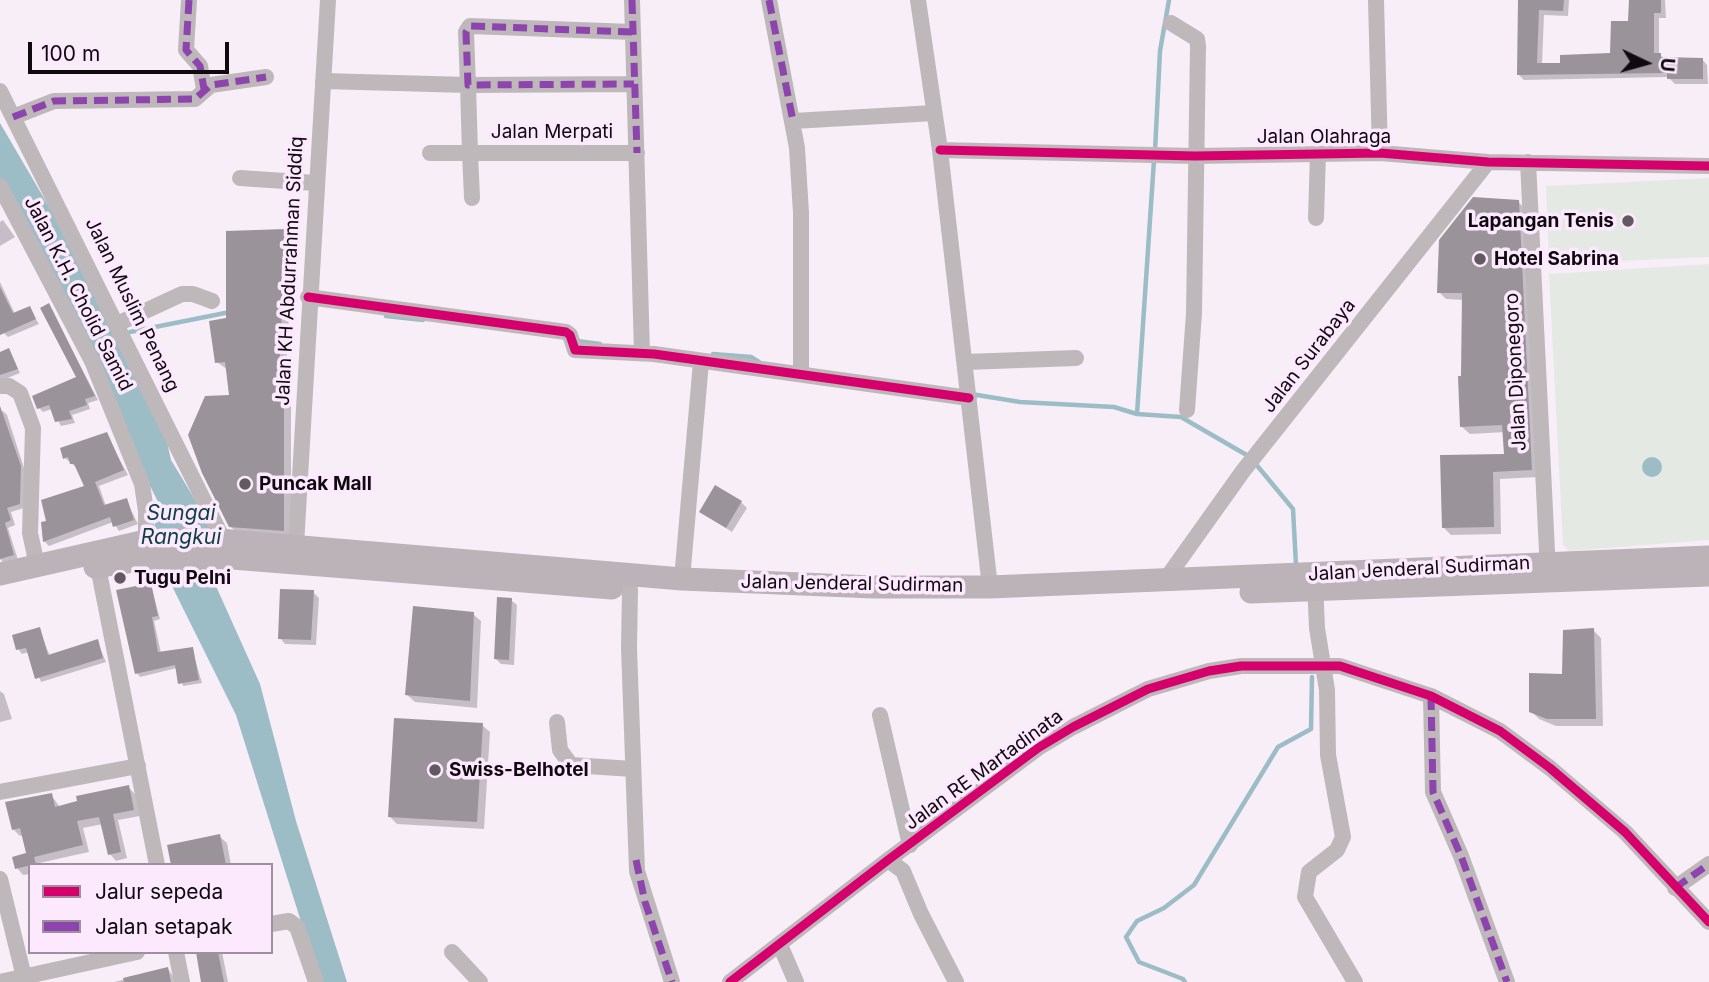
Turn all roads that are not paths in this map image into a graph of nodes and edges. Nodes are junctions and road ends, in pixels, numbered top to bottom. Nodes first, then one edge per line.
1 (189, 0) edge
2 (328, 0) edge
3 (632, 0) edge
4 (769, 0) edge
5 (918, 0) edge
6 (1376, 0) edge
7 (1171, 23) dead end
8 (632, 32) junction
9 (266, 77) dead end
10 (323, 80) junction
11 (635, 83) junction
12 (468, 85) junction
13 (204, 89) junction
14 (0, 90) edge
15 (934, 113) junction
16 (13, 117) junction
17 (793, 121) junction
18 (940, 150) junction
19 (430, 153) dead end
20 (470, 153) junction
21 (637, 153) junction
22 (1380, 153) junction
23 (1318, 154) junction
24 (1195, 156) junction
25 (1488, 162) junction
26 (1528, 162) junction
27 (1709, 166) edge
28 (240, 178) dead end
29 (315, 183) junction
30 (0, 186) edge
31 (472, 198) dead end
32 (1316, 218) dead end
33 (308, 297) junction
34 (212, 301) dead end
35 (117, 324) junction
36 (642, 348) junction
37 (1076, 358) dead end
38 (701, 362) junction
39 (965, 362) junction
40 (801, 369) junction
41 (0, 386) edge
42 (968, 394) junction
43 (1187, 410) dead end
44 (213, 545) junction
45 (296, 545) junction
46 (150, 547) junction
47 (1709, 556) edge
48 (37, 565) junction
49 (98, 567) junction
50 (1548, 571) junction
51 (0, 574) edge
52 (1709, 575) edge
53 (682, 579) junction
54 (1166, 579) junction
55 (1315, 582) junction
56 (990, 587) junction
57 (0, 588) edge
58 (630, 589) junction
59 (1325, 664) junction
60 (1431, 696) junction
61 (880, 715) dead end
62 (557, 722) dead end
63 (138, 766) junction
64 (633, 769) junction
65 (0, 792) edge
66 (909, 845) junction
67 (888, 860) junction
68 (158, 863) edge
69 (1709, 864) edge
70 (0, 879) edge
71 (1675, 888) junction
72 (1709, 922) edge
73 (273, 924) edge
74 (780, 945) junction
75 (452, 952) dead end
76 (128, 954) edge
77 (176, 954) edge
78 (24, 977) junction
79 (0, 982) edge
80 (182, 982) edge
81 (316, 982) edge
82 (480, 982) edge
83 (672, 982) edge
84 (730, 982) edge
85 (796, 982) edge
86 (956, 982) edge
87 (1355, 982) edge
88 (1507, 982) edge

1 - 13 street
2 - 10 street, Jalan KH Abdurrahman Siddiq
3 - 8 street
4 - 17 street
5 - 15 street
6 - 22 street
7 - 24 street
8 - 11 street
8 - 12 street, Jalan Merpati
9 - 13 street
10 - 12 street
10 - 29 street, Jalan KH Abdurrahman Siddiq
11 - 12 street
11 - 21 street
12 - 20 street, Jalan Merpati
13 - 16 street
14 - 16 street, Jalan Muslim Penang
15 - 17 street
15 - 18 street
16 - 35 street, Jalan Muslim Penang
17 - 40 street
18 - 24 street, Jalan Olahraga
18 - 39 street
19 - 20 street
20 - 21 street, Jalan Merpati
20 - 31 street
21 - 36 street
22 - 23 street, Jalan Olahraga
22 - 25 street, Jalan Olahraga
23 - 24 street, Jalan Olahraga
23 - 32 street
24 - 43 street
25 - 26 street, Jalan Olahraga
25 - 54 street, Jalan Surabaya
26 - 27 street, Jalan Olahraga
26 - 50 street, Jalan Diponegoro
28 - 29 street
29 - 33 street, Jalan KH Abdurrahman Siddiq
30 - 46 street, Jalan K.H. Cholid Samid
33 - 36 street
33 - 45 street, Jalan KH Abdurrahman Siddiq
34 - 35 street
35 - 44 street, Jalan Muslim Penang
36 - 38 street
37 - 39 street
38 - 40 street
38 - 53 street
39 - 42 street
40 - 42 street
41 - 48 street
42 - 56 street
44 - 45 highway, Jalan Jenderal Sudirman
44 - 46 highway, Jalan Jenderal Sudirman
44 - 58 highway, Jalan Jenderal Sudirman
45 - 53 highway, Jalan Jenderal Sudirman
46 - 48 highway, Jalan Jenderal Sudirman
46 - 49 highway, Jalan Jenderal Sudirman
47 - 50 highway, Jalan Jenderal Sudirman
48 - 51 highway, Jalan Jenderal Sudirman
49 - 57 highway, Jalan Jenderal Sudirman
49 - 63 street
50 - 52 highway, Jalan Jenderal Sudirman
50 - 55 highway, Jalan Jenderal Sudirman
53 - 56 highway, Jalan Jenderal Sudirman
54 - 55 highway, Jalan Jenderal Sudirman
54 - 56 highway, Jalan Jenderal Sudirman
55 - 58 highway, Jalan Jenderal Sudirman
55 - 59 street
58 - 64 street
59 - 60 street, Jalan RE Martadinata
59 - 66 street, Jalan RE Martadinata
59 - 87 street
60 - 71 street, Jalan RE Martadinata
60 - 88 street
61 - 66 street
62 - 64 street
63 - 65 street
63 - 68 street
64 - 83 street
66 - 67 street, Jalan RE Martadinata
67 - 74 street, Jalan RE Martadinata
67 - 86 street
69 - 71 street
70 - 78 street
71 - 72 street, Jalan RE Martadinata
73 - 81 street
74 - 84 street, Jalan RE Martadinata
74 - 85 street
75 - 82 street
76 - 78 street
77 - 80 street
78 - 79 street

